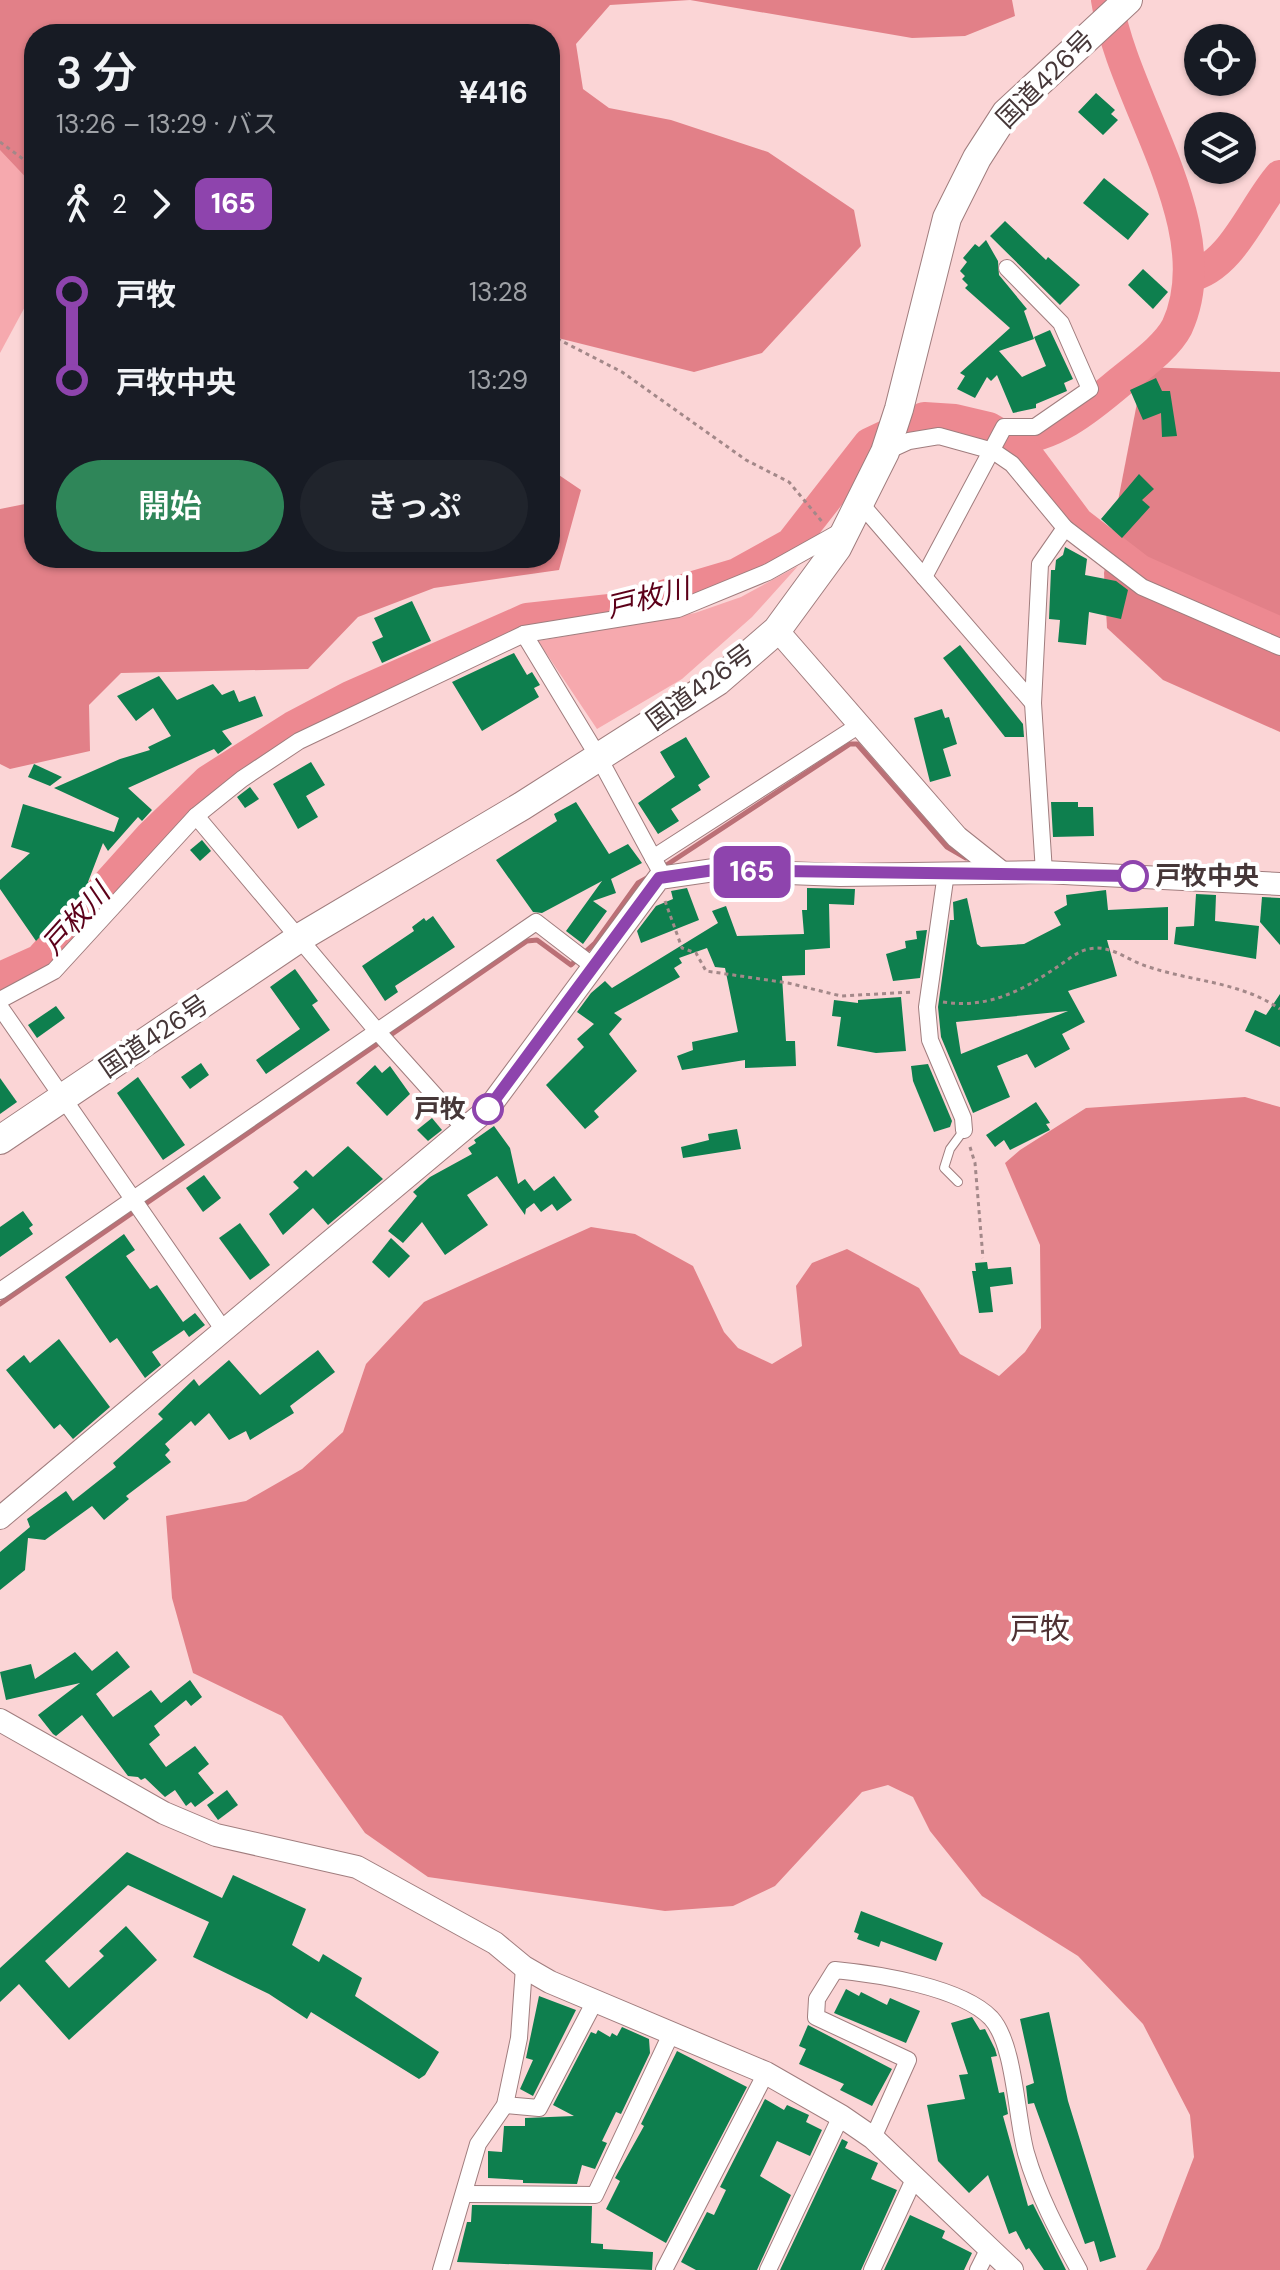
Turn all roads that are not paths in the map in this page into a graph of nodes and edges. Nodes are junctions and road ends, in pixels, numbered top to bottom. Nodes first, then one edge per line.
1 (1126, 1) edge
2 (1007, 268) dead end
3 (887, 446) junction
4 (993, 451) junction
5 (848, 521) junction
6 (1065, 528) junction
7 (924, 577) junction
8 (777, 630) junction
9 (524, 634) junction
10 (1280, 647) edge
11 (1033, 703) junction
12 (861, 724) junction
13 (599, 758) junction
14 (196, 816) junction
15 (658, 871) junction
16 (1001, 872) junction
17 (1044, 872) junction
18 (946, 873) junction
19 (1280, 884) edge
20 (301, 937) junction
21 (593, 966) junction
22 (0, 1000) edge
23 (0, 1007) edge
24 (377, 1031) junction
25 (61, 1099) junction
26 (465, 1129) junction
27 (964, 1130) joint
28 (0, 1140) edge
29 (958, 1182) dead end
30 (133, 1199) junction
31 (0, 1291) edge
32 (225, 1332) junction
33 (3, 1509) edge
34 (0, 1720) edge
35 (524, 1967) junction
36 (595, 2001) junction
37 (671, 2034) junction
38 (766, 2073) junction
39 (505, 2105) junction
40 (841, 2116) junction
41 (873, 2138) junction
42 (915, 2177) junction
43 (466, 2194) junction
44 (989, 2248) junction
45 (441, 2270) edge
46 (664, 2270) edge
47 (768, 2270) edge
48 (872, 2270) edge
49 (978, 2270) edge
50 (1012, 2270) edge
51 (1079, 2270) edge

1 - 3 highway, 国道426号
2 - 4 street
3 - 4 street
3 - 5 highway, 国道426号
4 - 6 street
4 - 7 street
5 - 7 street
5 - 8 highway, 国道426号
5 - 9 street
6 - 10 street
6 - 11 street
7 - 11 street
8 - 12 street
8 - 13 highway, 国道426号
9 - 13 street
9 - 14 street
11 - 17 street
12 - 15 street
12 - 16 street
13 - 15 street
13 - 20 highway, 国道426号
14 - 20 street
14 - 22 street
15 - 18 street
15 - 21 street
16 - 17 street
16 - 18 street
17 - 19 street
18 - 27 street
20 - 24 street
20 - 25 highway, 国道426号
21 - 24 street
21 - 26 street
23 - 25 street
24 - 26 street
24 - 30 street
25 - 28 highway, 国道426号
25 - 30 street
26 - 32 street
27 - 29 lane
30 - 31 street
30 - 32 street
32 - 33 street
34 - 35 street
35 - 36 street
35 - 39 street
36 - 37 street
36 - 39 street
37 - 38 street
37 - 43 street
38 - 40 street
38 - 46 street
39 - 43 street
40 - 41 street
40 - 47 street
41 - 42 street
41 - 51 street
42 - 44 street
42 - 48 street
43 - 45 street
44 - 49 street
44 - 50 street

